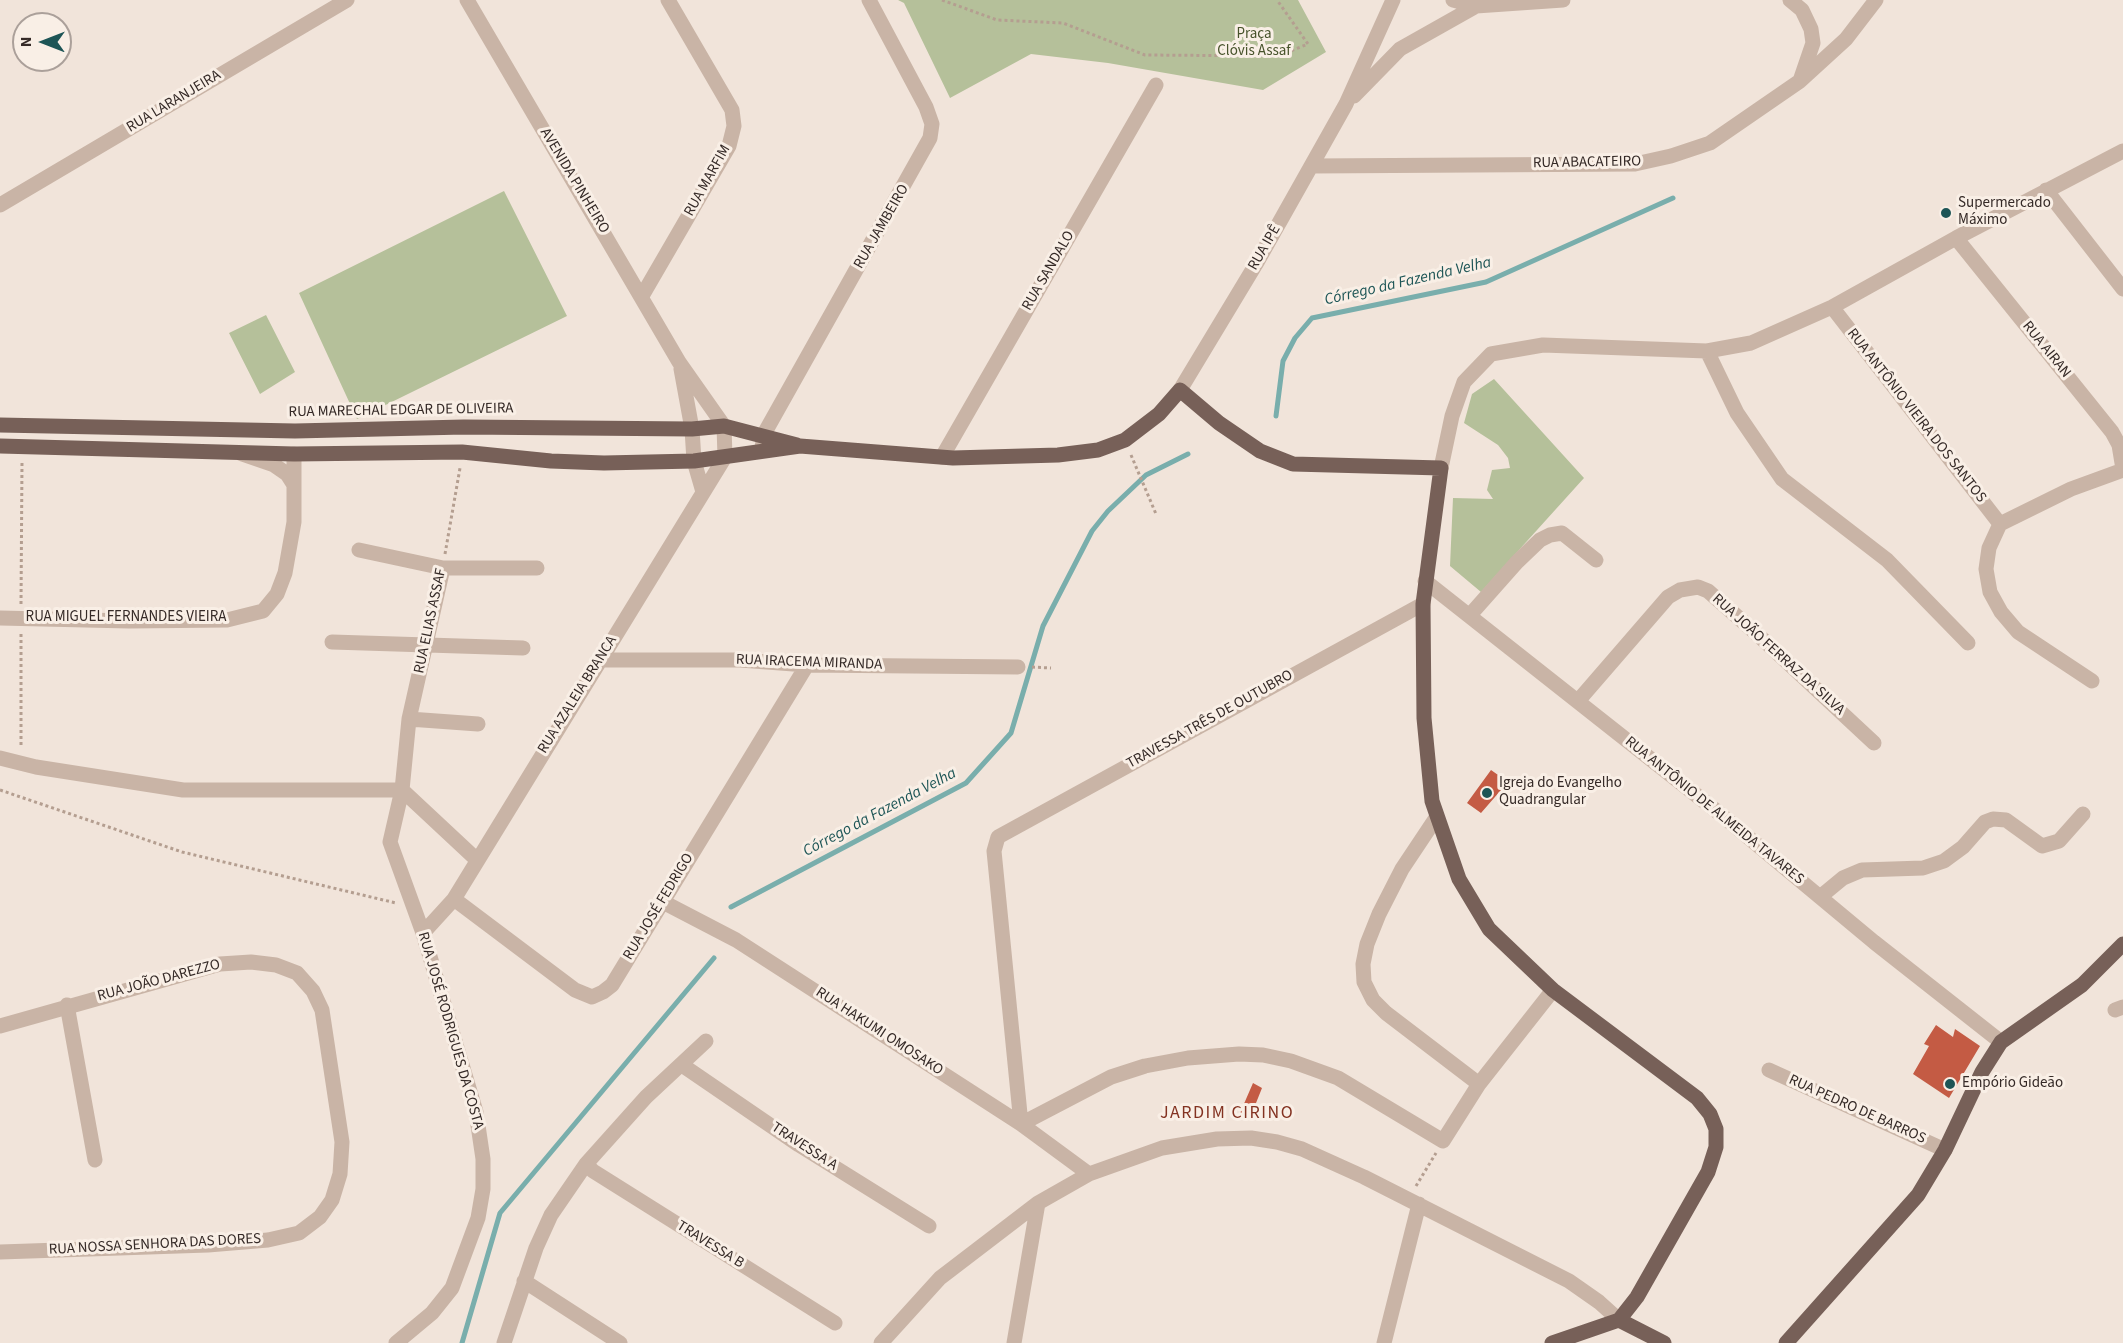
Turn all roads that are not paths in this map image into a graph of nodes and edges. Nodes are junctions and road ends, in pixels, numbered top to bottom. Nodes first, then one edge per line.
1 (347, 0) edge
2 (467, 0) edge
3 (668, 0) edge
4 (869, 0) edge
5 (1393, 0) edge
6 (1453, 0) edge
7 (1563, 0) edge
8 (1790, 0) edge
9 (1876, 0) edge
10 (1481, 3) edge
11 (1800, 81) junction
12 (1156, 85) dead end
13 (1346, 104) junction
14 (2123, 151) edge
15 (1311, 166) junction
16 (2046, 190) junction
17 (0, 205) edge
18 (1956, 238) junction
19 (2123, 288) edge
20 (642, 296) junction
21 (1832, 307) junction
22 (1707, 351) junction
23 (679, 362) junction
24 (1180, 390) junction
25 (0, 425) edge
26 (724, 426) junction
27 (692, 429) junction
28 (764, 434) junction
29 (0, 446) edge
30 (800, 446) junction
31 (238, 452) junction
32 (761, 452) junction
33 (294, 454) junction
34 (725, 457) junction
35 (942, 458) junction
36 (694, 461) junction
37 (1441, 468) junction
38 (2123, 470) edge
39 (294, 485) junction
40 (703, 492) junction
41 (2000, 524) junction
42 (359, 550) dead end
43 (1596, 560) dead end
44 (443, 568) junction
45 (537, 568) dead end
46 (1425, 581) junction
47 (1423, 604) junction
48 (1470, 615) junction
49 (0, 618) edge
50 (332, 642) dead end
51 (1968, 643) dead end
52 (427, 647) junction
53 (523, 648) dead end
54 (600, 660) junction
55 (807, 665) junction
56 (1018, 667) dead end
57 (2092, 681) dead end
58 (1578, 701) junction
59 (409, 719) junction
60 (478, 724) dead end
61 (1874, 743) dead end
62 (0, 758) edge
63 (402, 790) junction
64 (2083, 814) dead end
65 (1436, 818) junction
66 (477, 860) junction
67 (1820, 897) junction
68 (454, 899) junction
69 (663, 902) junction
70 (423, 933) junction
71 (2123, 944) edge
72 (1553, 990) junction
73 (313, 991) joint
74 (67, 1005) junction
75 (0, 1026) edge
76 (706, 1041) dead end
77 (2001, 1042) junction
78 (682, 1065) junction
79 (1769, 1070) dead end
80 (1479, 1084) junction
81 (1021, 1124) junction
82 (1945, 1150) junction
83 (95, 1160) dead end
84 (586, 1164) junction
85 (1089, 1174) junction
86 (1414, 1201) junction
87 (1038, 1203) junction
88 (929, 1226) dead end
89 (0, 1252) edge
90 (524, 1281) junction
91 (1619, 1320) junction
92 (836, 1323) dead end
93 (396, 1343) edge
94 (504, 1343) edge
95 (620, 1343) edge
96 (881, 1343) edge
97 (1014, 1343) edge
98 (1384, 1343) edge
99 (1552, 1343) edge
100 (1664, 1343) edge
101 (1786, 1343) edge

1 - 17 street, RUA LARANJEIRA
2 - 20 street, AVENIDA PINHEIRO
3 - 20 street, RUA MARFIM
4 - 28 street, RUA JAMBEIRO
5 - 13 street, RUA IPÊ
6 - 10 street
7 - 10 street
8 - 11 street
9 - 11 street, RUA ABACATEIRO
10 - 13 street, RUA IPÊ
11 - 15 street, RUA ABACATEIRO
12 - 35 street, RUA SANDALO
13 - 15 street, RUA IPÊ
14 - 16 street
15 - 24 street, RUA IPÊ
16 - 18 street
16 - 19 street
18 - 21 street
18 - 38 street, RUA AIRAN
20 - 23 street, AVENIDA PINHEIRO
21 - 22 street
21 - 41 street, RUA ANTÔNIO VIEIRA DOS SANTOS
22 - 37 street
22 - 51 street
23 - 26 street, AVENIDA PINHEIRO
23 - 27 street, AVENIDA PINHEIRO
24 - 35 main road, RUA MARECHAL EDGAR DE OLIVEIRA
24 - 37 main road
25 - 27 main road, RUA MARECHAL EDGAR DE OLIVEIRA
26 - 27 main road, RUA MARECHAL EDGAR DE OLIVEIRA
26 - 28 main road, RUA MARECHAL EDGAR DE OLIVEIRA
26 - 34 street
27 - 36 street, AVENIDA PINHEIRO
28 - 30 main road, RUA MARECHAL EDGAR DE OLIVEIRA
28 - 32 street, RUA JAMBEIRO
29 - 31 main road, RUA MARECHAL EDGAR DE OLIVEIRA
30 - 32 main road, RUA MARECHAL EDGAR DE OLIVEIRA
30 - 35 main road, RUA MARECHAL EDGAR DE OLIVEIRA
31 - 33 main road, RUA MARECHAL EDGAR DE OLIVEIRA
31 - 39 street
32 - 34 main road, RUA MARECHAL EDGAR DE OLIVEIRA
33 - 36 main road, RUA MARECHAL EDGAR DE OLIVEIRA
33 - 39 street, RUA MIGUEL FERNANDES VIEIRA
34 - 36 main road, RUA MARECHAL EDGAR DE OLIVEIRA
34 - 40 street, RUA AZALEIA BRANCA
36 - 40 street
37 - 46 main road
38 - 41 street
39 - 49 street, RUA MIGUEL FERNANDES VIEIRA
40 - 54 street, RUA AZALEIA BRANCA
41 - 57 street
42 - 44 street
43 - 48 street
44 - 45 street
44 - 52 street, RUA ELIAS ASSAF
46 - 47 main road
46 - 48 street, RUA ANTÔNIO DE ALMEIDA TAVARES
47 - 65 main road
47 - 81 street, TRAVESSA TRÊS DE OUTUBRO
48 - 58 street, RUA ANTÔNIO DE ALMEIDA TAVARES
50 - 52 street
52 - 53 street
52 - 59 street, RUA ELIAS ASSAF
54 - 55 street, RUA IRACEMA MIRANDA
54 - 66 street, RUA AZALEIA BRANCA
55 - 56 street, RUA IRACEMA MIRANDA
55 - 69 street, RUA JOSÉ FEDRIGO
58 - 61 street, RUA JOÃO FERRAZ DA SILVA
58 - 67 street, RUA ANTÔNIO DE ALMEIDA TAVARES
59 - 60 street
59 - 63 street, RUA ELIAS ASSAF
62 - 63 street
63 - 66 street
63 - 70 street, RUA JOSÉ RODRIGUES DA COSTA
64 - 67 street
65 - 72 main road
65 - 80 street
66 - 68 street, RUA AZALEIA BRANCA
67 - 77 street, RUA ANTÔNIO DE ALMEIDA TAVARES
68 - 69 street, RUA JOSÉ FEDRIGO
68 - 70 street, RUA AZALEIA BRANCA
69 - 81 street, RUA HAKUMI OMOSAKO
70 - 93 street, RUA JOSÉ RODRIGUES DA COSTA
71 - 77 main road
72 - 80 street
72 - 91 main road
73 - 74 street, RUA JOÃO DAREZZO
73 - 89 street, RUA NOSSA SENHORA DAS DORES
74 - 75 street, RUA JOÃO DAREZZO
74 - 83 street
76 - 78 street
77 - 82 main road
78 - 84 street
78 - 88 street, TRAVESSA A
79 - 82 street, RUA PEDRO DE BARROS
80 - 81 street
81 - 85 street, RUA HAKUMI OMOSAKO
82 - 101 main road
84 - 90 street
84 - 92 street, TRAVESSA B
85 - 86 street
85 - 87 street
86 - 91 street
86 - 98 street
87 - 96 street
87 - 97 street
90 - 94 street
90 - 95 street
91 - 99 main road
91 - 100 main road

